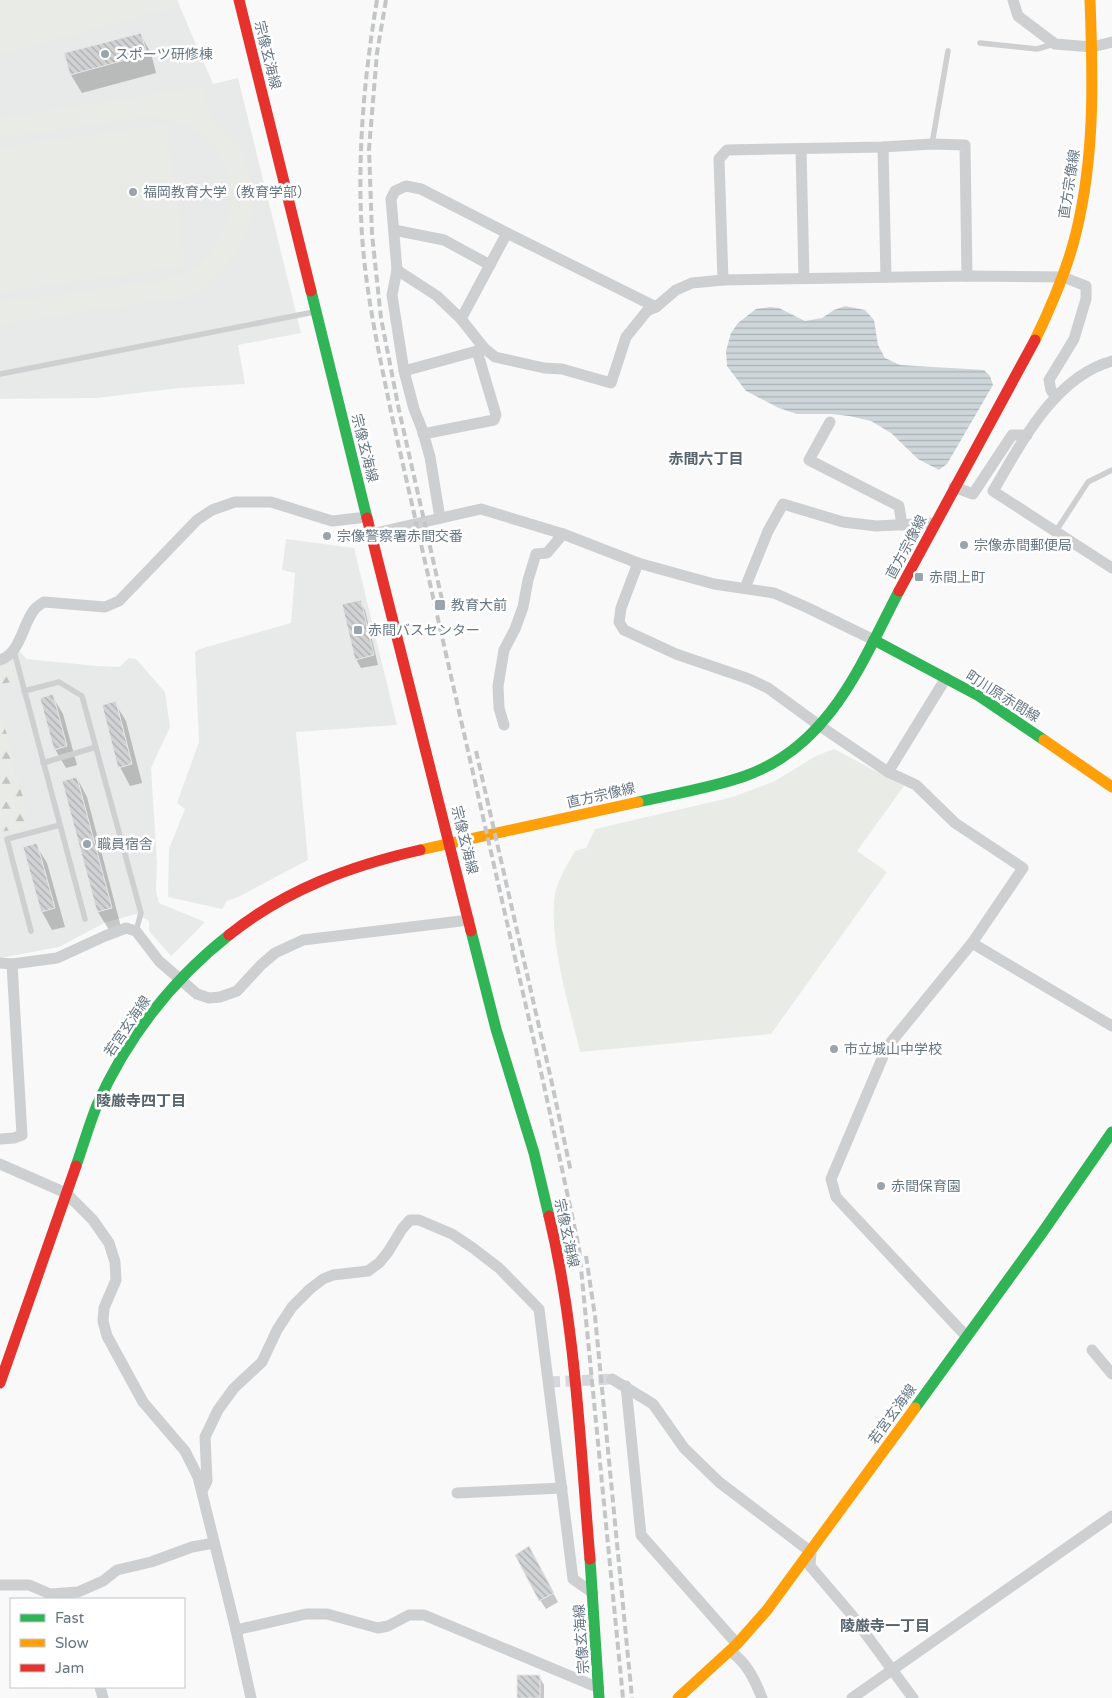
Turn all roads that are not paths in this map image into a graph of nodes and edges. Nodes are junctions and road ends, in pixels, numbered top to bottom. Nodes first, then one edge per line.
1 (239, 0) edge
2 (1013, 0) edge
3 (1090, 0) edge
4 (1112, 42) edge
5 (980, 43) dead end
6 (1055, 44) junction
7 (1092, 47) junction
8 (948, 51) dead end
9 (932, 144) junction
10 (883, 147) junction
11 (801, 149) junction
12 (394, 230) junction
13 (507, 234) junction
14 (490, 266) junction
15 (397, 270) junction
16 (967, 276) junction
17 (886, 277) junction
18 (1063, 277) junction
19 (804, 278) junction
20 (723, 280) junction
21 (656, 307) junction
22 (316, 311) junction
23 (461, 319) junction
24 (481, 350) junction
25 (1112, 362) edge
26 (404, 371) junction
27 (0, 374) edge
28 (1056, 397) junction
29 (830, 422) dead end
30 (423, 434) junction
31 (1026, 435) junction
32 (1112, 470) edge
33 (954, 487) junction
34 (367, 517) junction
35 (437, 519) junction
36 (935, 523) junction
37 (902, 525) junction
38 (1056, 531) junction
39 (371, 534) junction
40 (563, 534) junction
41 (638, 563) junction
42 (1112, 568) edge
43 (744, 588) junction
44 (874, 640) junction
45 (13, 649) junction
46 (0, 660) edge
47 (946, 678) junction
48 (24, 691) junction
49 (504, 725) dead end
50 (820, 726) junction
51 (96, 747) junction
52 (43, 763) junction
53 (888, 772) junction
54 (1112, 787) edge
55 (60, 825) junction
56 (450, 842) junction
57 (85, 919) dead end
58 (469, 920) junction
59 (31, 931) dead end
60 (136, 931) junction
61 (972, 943) junction
62 (4, 961) edge
63 (1112, 1026) edge
64 (1112, 1132) edge
65 (1, 1139) dead end
66 (0, 1164) edge
67 (66, 1192) junction
68 (966, 1336) junction
69 (1092, 1350) dead end
70 (1112, 1374) edge
71 (612, 1379) tunnel mouth
72 (0, 1383) edge
73 (626, 1386) junction
74 (562, 1488) junction
75 (202, 1491) junction
76 (457, 1493) dead end
77 (1112, 1516) edge
78 (214, 1543) junction
79 (811, 1552) junction
80 (0, 1585) edge
81 (593, 1593) junction
82 (79, 1596) edge
83 (236, 1630) junction
84 (733, 1647) junction
85 (891, 1670) junction
86 (599, 1693) edge
87 (251, 1698) edge
88 (610, 1698) edge
89 (678, 1698) edge
90 (762, 1698) edge
91 (852, 1698) edge
92 (913, 1698) edge

1 - 22 main road, 宗像玄海線
2 - 6 street
3 - 7 main road, 直方宗像線
4 - 7 street
5 - 6 lane
6 - 7 street
7 - 18 main road, 直方宗像線
8 - 9 lane
9 - 10 street
9 - 16 street
10 - 11 street
10 - 17 street
11 - 19 street
11 - 20 street
12 - 13 street
12 - 14 street
12 - 15 street
13 - 14 street
13 - 21 street
14 - 23 street
15 - 23 street
15 - 26 street
16 - 17 street
16 - 18 street
17 - 19 street
18 - 28 street
18 - 33 main road, 直方宗像線
19 - 20 street
20 - 21 street
21 - 24 street
22 - 27 lane
22 - 34 main road, 宗像玄海線
23 - 24 street
24 - 26 street
24 - 30 street
25 - 28 street
26 - 30 street
28 - 31 street
29 - 37 street
30 - 35 street
31 - 33 street
31 - 38 street
32 - 38 lane
33 - 36 main road, 直方宗像線
34 - 39 main road, 宗像玄海線
34 - 45 street
35 - 39 street
35 - 40 street
36 - 37 street
36 - 44 main road, 直方宗像線
37 - 43 street
38 - 42 street
39 - 56 main road, 宗像玄海線
40 - 41 street
40 - 49 street
41 - 43 street
41 - 50 street
43 - 44 street
44 - 47 main road, 町川原赤間線
44 - 50 main road, 直方宗像線
45 - 46 street
45 - 48 lane
47 - 53 street
47 - 54 main road, 町川原赤間線
48 - 51 lane
48 - 52 lane
50 - 53 street
50 - 56 main road, 直方宗像線
51 - 52 lane
51 - 60 lane
52 - 55 lane
53 - 61 street
55 - 57 lane
55 - 59 lane
56 - 58 main road, 宗像玄海線
56 - 67 main road, 若宮玄海線
58 - 60 street
58 - 81 main road, 宗像玄海線
60 - 62 street
61 - 63 street
61 - 68 street
62 - 65 street
64 - 68 main road, 若宮玄海線
66 - 67 street
67 - 72 main road, 若宮玄海線
67 - 75 street
68 - 79 main road, 若宮玄海線
69 - 70 street
71 - 73 street
73 - 79 street
73 - 84 street
74 - 75 street
74 - 76 street
74 - 81 street
75 - 78 street
77 - 85 street
78 - 82 street
78 - 83 street
79 - 84 main road, 若宮玄海線
79 - 85 street
80 - 82 street
81 - 86 main road, 宗像玄海線
83 - 86 street
83 - 87 street
84 - 89 main road, 若宮玄海線
84 - 90 street
85 - 91 street
85 - 92 street
86 - 88 main road

